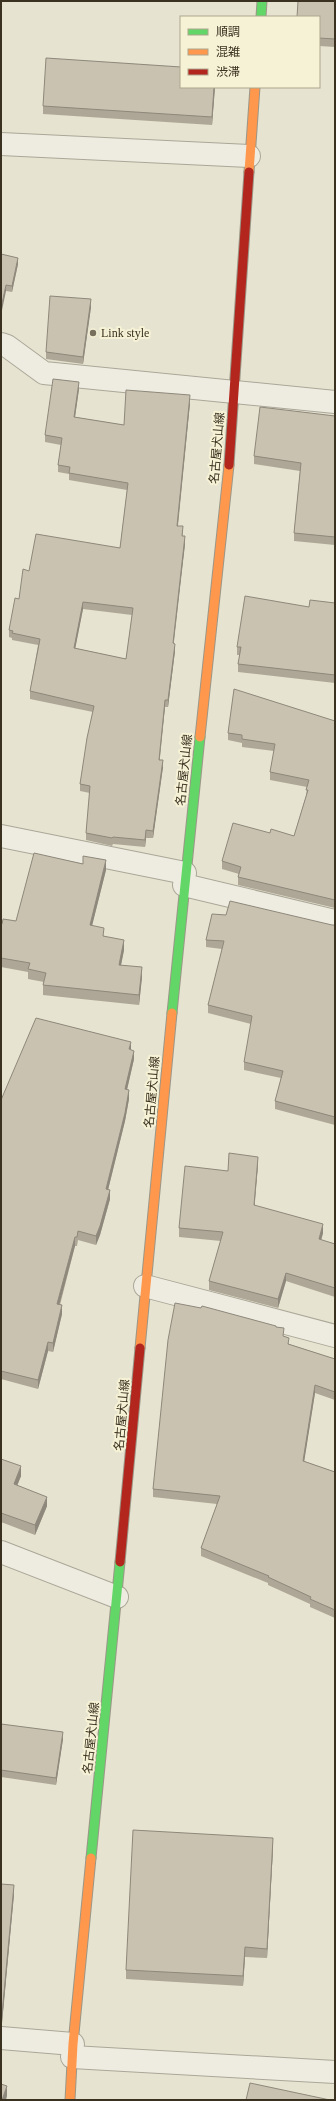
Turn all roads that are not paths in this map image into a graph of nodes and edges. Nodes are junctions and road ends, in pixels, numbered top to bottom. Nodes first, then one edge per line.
1 (262, 1) edge
2 (261, 16) edge
3 (255, 88) edge
4 (1, 144) edge
5 (249, 156) junction
6 (1, 344) edge
7 (235, 393) junction
8 (335, 402) edge
9 (1, 836) edge
10 (184, 879) junction
11 (335, 921) edge
12 (145, 1286) junction
13 (335, 1336) edge
14 (1, 1552) edge
15 (117, 1597) junction
16 (1, 2038) edge
17 (73, 2051) junction
18 (335, 2072) edge
19 (70, 2100) edge

1 - 2 main road
3 - 5 main road, 名古屋犬山線
4 - 5 street
5 - 7 main road, 名古屋犬山線
6 - 7 street
7 - 8 street
7 - 10 main road, 名古屋犬山線
9 - 10 street
10 - 11 street
10 - 12 main road, 名古屋犬山線
12 - 13 street
12 - 15 main road, 名古屋犬山線
14 - 15 street
15 - 17 main road, 名古屋犬山線
16 - 17 street
17 - 18 street
17 - 19 main road, 名古屋犬山線

